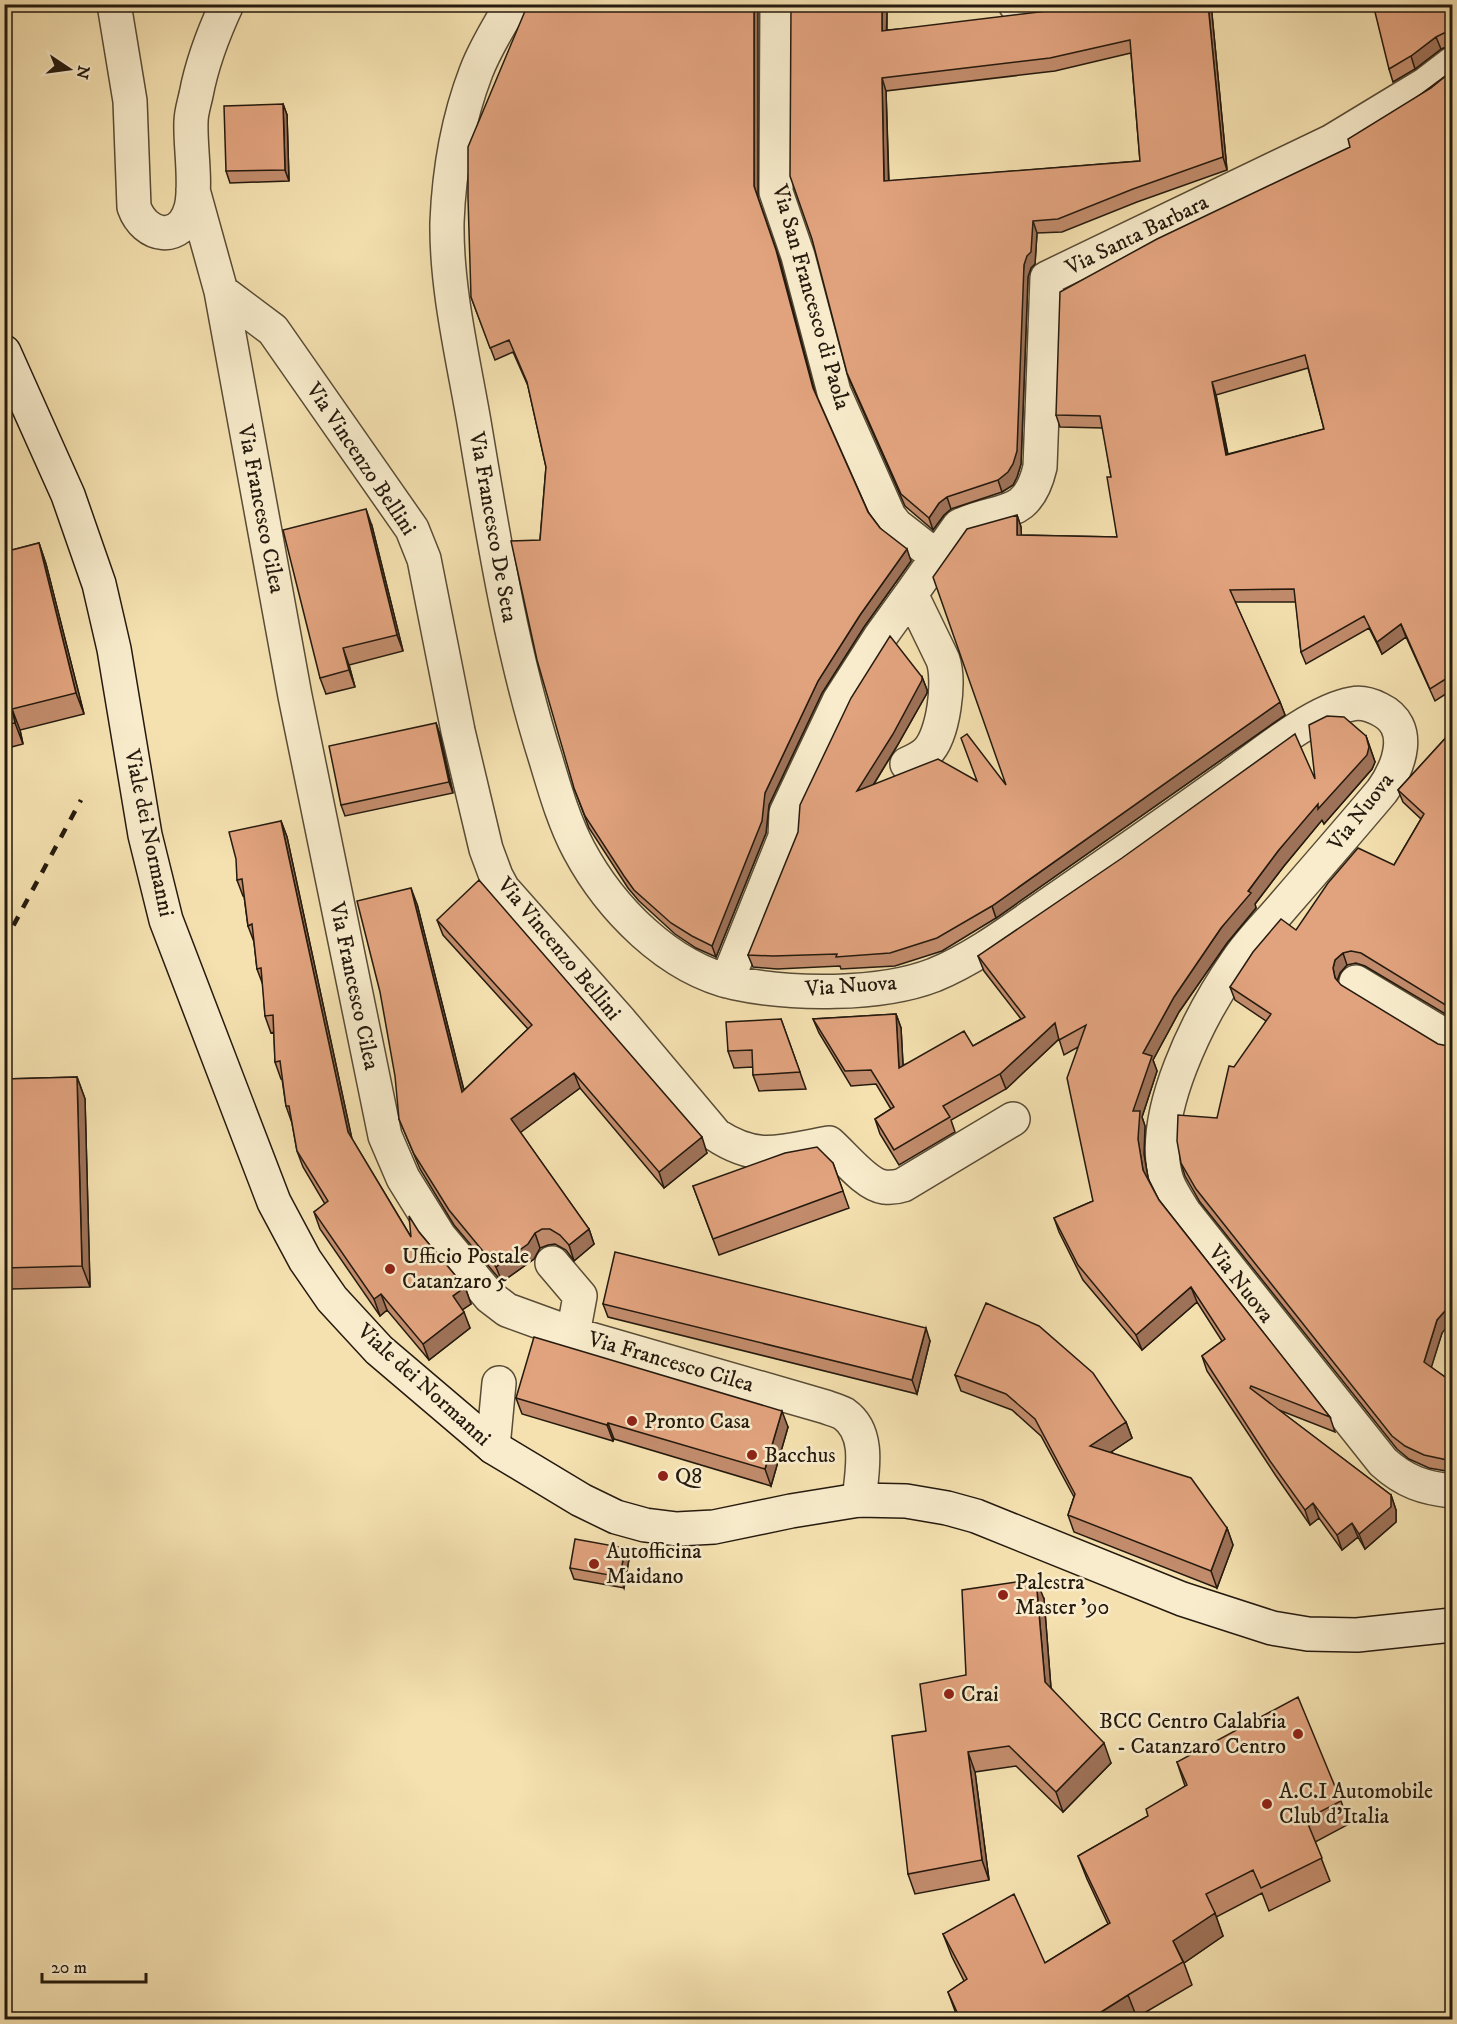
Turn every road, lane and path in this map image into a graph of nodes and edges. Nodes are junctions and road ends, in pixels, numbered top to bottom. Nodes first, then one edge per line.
1 (114, 4) edge
2 (227, 4) edge
3 (512, 4) edge
4 (777, 4) edge
5 (1015, 4) edge
6 (1034, 4) edge
7 (1452, 64) edge
8 (193, 190) junction
9 (221, 291) junction
10 (4, 352) edge
11 (937, 557) junction
12 (911, 594) junction
13 (907, 764) dead end
14 (727, 981) junction
15 (1356, 982) dead end
16 (1452, 1040) edge
17 (1012, 1119) dead end
18 (552, 1263) dead end
19 (573, 1334) junction
20 (499, 1383) dead end
21 (493, 1447) junction
22 (1452, 1491) edge
23 (859, 1500) junction
24 (1452, 1625) edge

1 - 8 street
2 - 8 street
3 - 14 street, Via Francesco De Seta
4 - 11 street, Via San Francesco di Paola
5 - 6 street
7 - 11 street, Via Santa Barbara
8 - 9 street, Via Francesco Cilea
9 - 17 street, Via Vincenzo Bellini
9 - 19 street, Via Francesco Cilea
10 - 21 street, Viale dei Normanni
11 - 12 street
12 - 13 street
12 - 14 street
14 - 22 street, Via Nuova
15 - 16 street
18 - 19 street
19 - 23 street, Via Francesco Cilea
20 - 21 street
21 - 23 street, Viale dei Normanni
23 - 24 street, Viale dei Normanni

